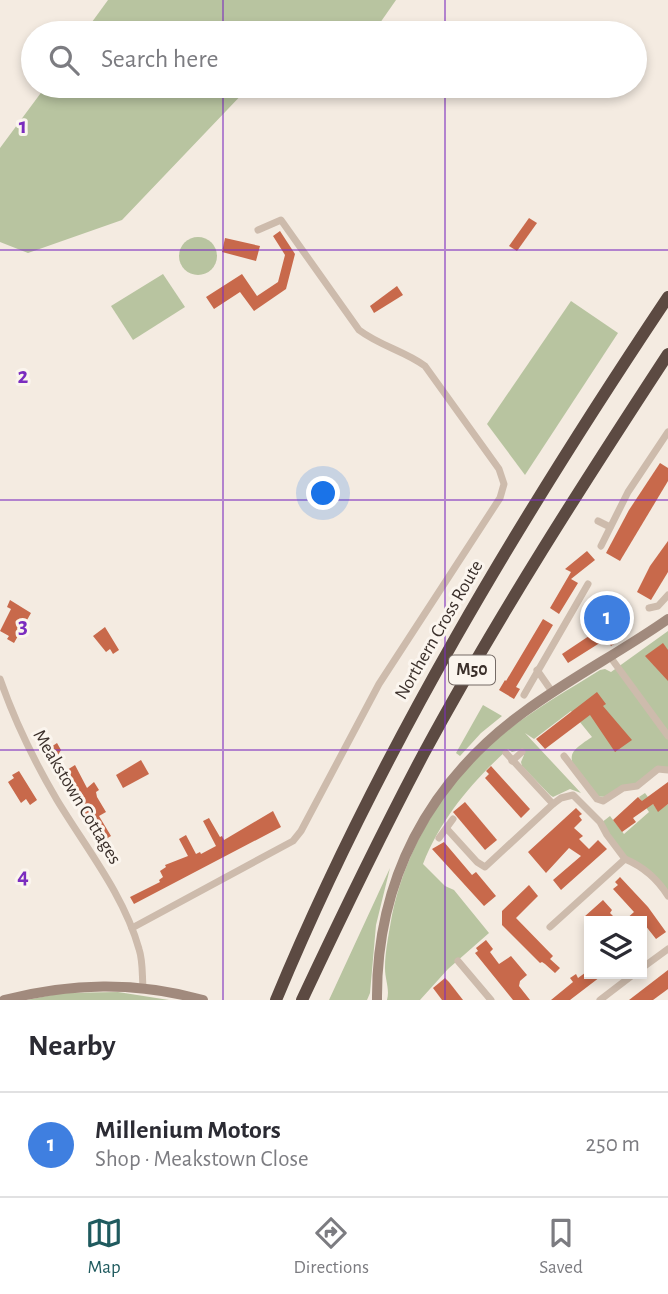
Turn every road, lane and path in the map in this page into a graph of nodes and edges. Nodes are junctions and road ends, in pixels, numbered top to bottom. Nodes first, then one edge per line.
1 (258, 230) dead end
2 (668, 297) edge
3 (668, 354) edge
4 (668, 432) edge
5 (597, 521) dead end
6 (610, 527) junction
7 (601, 546) dead end
8 (588, 584) dead end
9 (668, 595) edge
10 (649, 608) dead end
11 (668, 620) edge
12 (611, 658) junction
13 (537, 670) junction
14 (0, 680) edge
15 (553, 692) junction
16 (524, 695) dead end
17 (668, 736) edge
18 (522, 752) dead end
19 (506, 753) dead end
20 (564, 757) dead end
21 (512, 761) junction
22 (668, 770) edge
23 (553, 804) junction
24 (453, 820) dead end
25 (517, 824) dead end
26 (447, 829) junction
27 (524, 831) junction
28 (439, 838) dead end
29 (625, 859) junction
30 (668, 896) edge
31 (550, 927) dead end
32 (132, 928) junction
33 (668, 949) edge
34 (458, 961) dead end
35 (647, 964) edge
36 (627, 979) edge
37 (143, 987) junction
38 (4, 1000) edge
39 (202, 1000) edge
40 (276, 1000) edge
41 (302, 1000) edge
42 (376, 1000) edge
43 (491, 1000) edge
44 (600, 1000) edge

1 - 32 street
2 - 40 highway, Northern Cross Route / M50
3 - 41 highway, M50
4 - 6 street
5 - 6 street
6 - 7 street
8 - 13 street
9 - 10 street
11 - 12 main road
12 - 15 main road
12 - 17 street
13 - 15 street
13 - 16 street
14 - 32 street, Meakstown Cottages
15 - 42 main road
18 - 21 street
19 - 21 street
20 - 22 street
21 - 23 street
23 - 27 street
23 - 29 street
24 - 26 street
25 - 27 street
26 - 27 street
26 - 28 street
29 - 30 street
29 - 31 street
32 - 37 street, Meakstown Cottages
33 - 35 street
34 - 43 street
36 - 44 street
37 - 38 main road
37 - 39 main road

